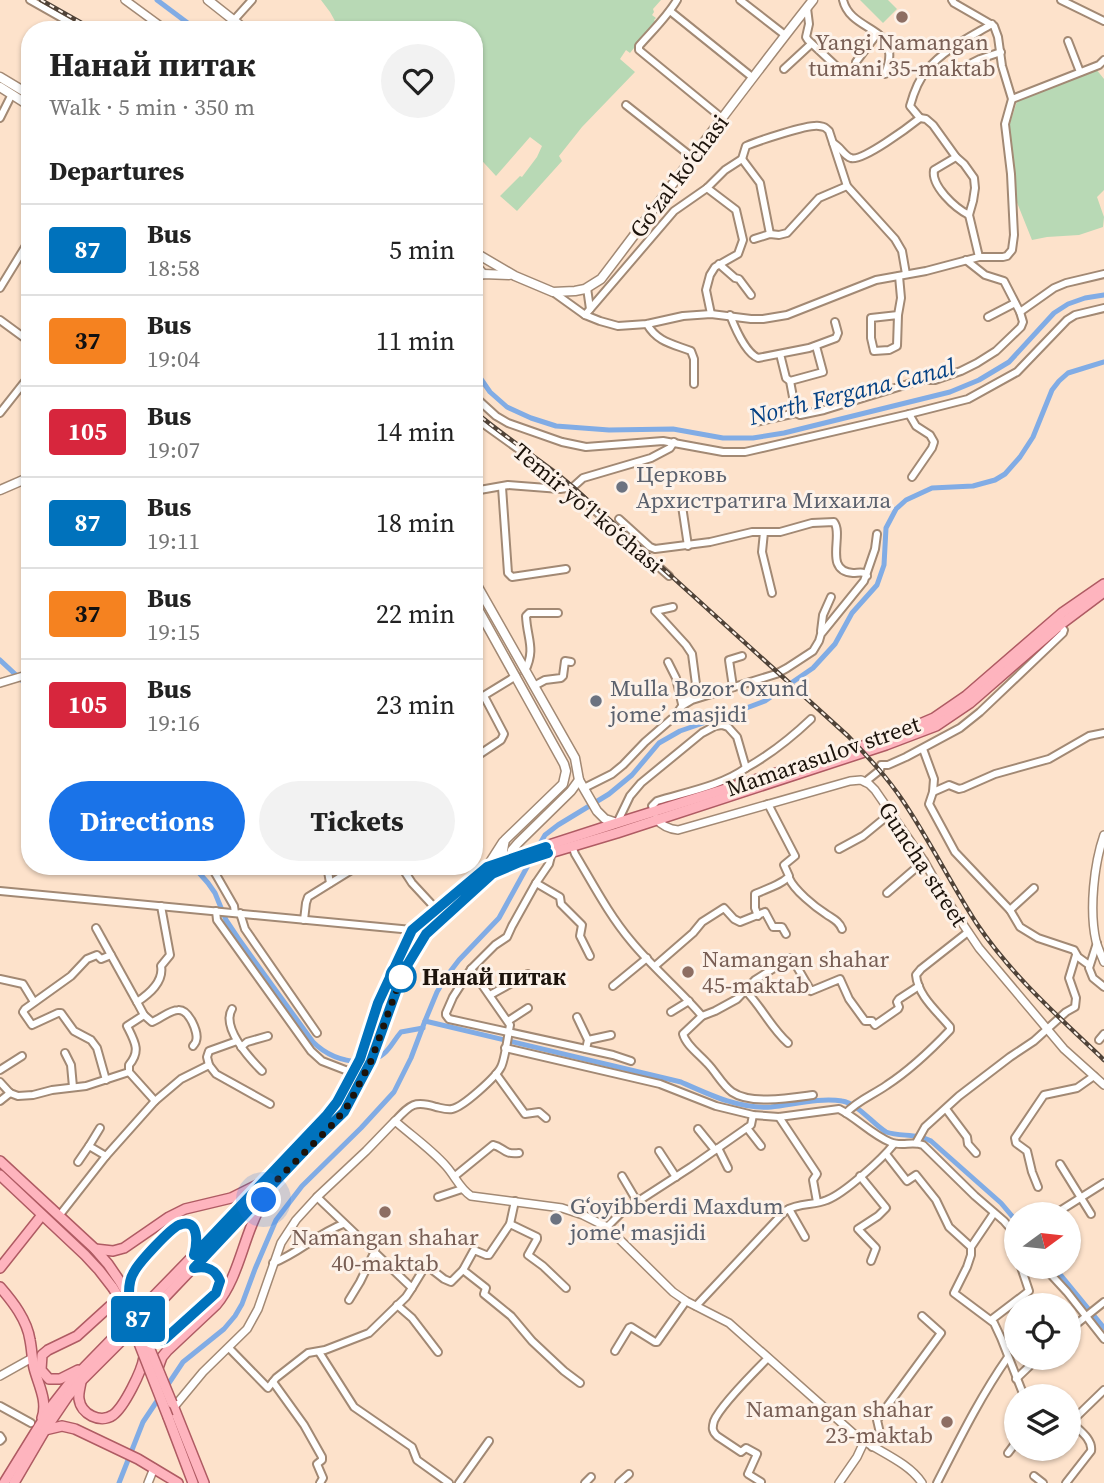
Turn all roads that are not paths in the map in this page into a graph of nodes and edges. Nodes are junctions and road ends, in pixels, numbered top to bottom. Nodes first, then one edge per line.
1 (30, 0) edge
2 (125, 0) edge
3 (208, 0) edge
4 (251, 0) edge
5 (677, 0) edge
6 (740, 0) edge
7 (813, 0) edge
8 (843, 0) edge
9 (953, 0) edge
10 (1061, 0) edge
11 (807, 8) junction
12 (670, 11) junction
13 (234, 20) joint
14 (1104, 20) edge
15 (67, 21) edge
16 (154, 21) edge
17 (992, 24) junction
18 (877, 34) junction
19 (785, 35) junction
20 (1068, 41) dead end
21 (811, 44) junction
22 (1001, 52) junction
23 (856, 62) dead end
24 (1101, 63) edge
25 (966, 66) dead end
26 (838, 67) dead end
27 (784, 69) dead end
28 (1080, 72) junction
29 (1104, 72) edge
30 (885, 74) dead end
31 (752, 77) junction
32 (0, 78) edge
33 (0, 87) edge
34 (21, 90) edge
35 (12, 94) junction
36 (1012, 99) junction
37 (21, 100) edge
38 (626, 105) dead end
39 (0, 118) edge
40 (722, 118) junction
41 (920, 118) junction
42 (834, 143) junction
43 (693, 158) junction
44 (956, 158) junction
45 (742, 159) junction
46 (847, 186) junction
47 (707, 188) junction
48 (969, 215) junction
49 (770, 234) junction
50 (754, 239) dead end
51 (21, 254) edge
52 (483, 257) edge
53 (979, 257) junction
54 (966, 260) junction
55 (719, 264) junction
56 (483, 274) edge
57 (1104, 274) edge
58 (903, 275) junction
59 (515, 276) junction
60 (0, 288) edge
61 (587, 288) junction
62 (553, 292) junction
63 (751, 295) dead end
64 (1015, 303) junction
65 (1104, 308) edge
66 (590, 309) junction
67 (1020, 312) junction
68 (711, 314) junction
69 (584, 315) junction
70 (730, 315) junction
71 (898, 315) junction
72 (988, 317) dead end
73 (0, 320) edge
74 (835, 322) dead end
75 (646, 324) junction
76 (21, 335) edge
77 (816, 346) junction
78 (780, 354) junction
79 (790, 381) junction
80 (694, 384) dead end
81 (21, 390) edge
82 (483, 405) edge
83 (0, 413) edge
84 (796, 413) junction
85 (909, 414) junction
86 (756, 422) dead end
87 (483, 423) edge
88 (674, 442) junction
89 (912, 477) dead end
90 (21, 481) edge
91 (502, 487) junction
92 (571, 487) junction
93 (0, 490) edge
94 (483, 490) edge
95 (681, 506) dead end
96 (619, 519) dead end
97 (764, 532) junction
98 (877, 534) dead end
99 (688, 546) junction
100 (566, 569) dead end
101 (669, 576) dead end
102 (867, 576) junction
103 (1104, 584) edge
104 (772, 593) dead end
105 (1104, 593) edge
106 (483, 596) edge
107 (831, 597) dead end
108 (673, 607) dead end
109 (558, 613) dead end
110 (483, 617) edge
111 (1060, 625) junction
112 (821, 634) junction
113 (742, 656) dead end
114 (571, 662) dead end
115 (668, 662) dead end
116 (524, 671) junction
117 (21, 676) edge
118 (516, 676) junction
119 (0, 683) edge
120 (534, 686) junction
121 (733, 687) junction
122 (484, 696) joint
123 (682, 706) junction
124 (811, 719) dead end
125 (1104, 733) edge
126 (923, 749) junction
127 (483, 752) edge
128 (746, 768) junction
129 (865, 782) junction
130 (583, 788) junction
131 (933, 792) junction
132 (768, 804) junction
133 (891, 813) junction
134 (655, 815) junction
135 (617, 823) junction
136 (1104, 835) edge
137 (505, 840) junction
138 (572, 846) junction
139 (839, 849) dead end
140 (548, 851) junction
141 (924, 860) junction
142 (512, 861) junction
143 (487, 867) junction
144 (483, 871) edge
145 (216, 875) edge
146 (329, 875) edge
147 (343, 875) edge
148 (407, 875) edge
149 (478, 875) edge
150 (789, 878) junction
151 (330, 883) junction
152 (536, 883) junction
153 (1034, 888) dead end
154 (0, 891) edge
155 (887, 893) dead end
156 (161, 906) junction
157 (438, 910) junction
158 (1010, 910) junction
159 (217, 911) junction
160 (234, 913) junction
161 (758, 916) junction
162 (304, 920) junction
163 (96, 928) dead end
164 (842, 929) dead end
165 (412, 930) junction
166 (968, 932) junction
167 (426, 934) junction
168 (786, 934) dead end
169 (1097, 943) junction
170 (111, 954) junction
171 (1076, 955) junction
172 (590, 956) dead end
173 (647, 958) junction
174 (1104, 962) edge
175 (1089, 965) junction
176 (654, 966) junction
177 (471, 969) junction
178 (528, 974) dead end
179 (0, 979) edge
180 (613, 986) dead end
181 (919, 986) junction
182 (1104, 988) edge
183 (744, 990) junction
184 (490, 995) junction
185 (689, 1001) junction
186 (34, 1002) junction
187 (137, 1002) junction
188 (528, 1008) dead end
189 (232, 1009) dead end
190 (671, 1012) dead end
191 (144, 1015) junction
192 (702, 1016) junction
193 (577, 1017) dead end
194 (508, 1021) junction
195 (1047, 1030) junction
196 (317, 1033) dead end
197 (509, 1033) junction
198 (611, 1035) dead end
199 (268, 1037) dead end
200 (588, 1040) junction
201 (788, 1043) dead end
202 (239, 1044) junction
203 (193, 1046) dead end
204 (505, 1046) junction
205 (586, 1049) junction
206 (65, 1053) dead end
207 (22, 1056) dead end
208 (631, 1061) dead end
209 (209, 1065) junction
210 (0, 1070) edge
211 (262, 1071) dead end
212 (354, 1071) junction
213 (130, 1072) junction
214 (496, 1074) junction
215 (1094, 1076) junction
216 (106, 1080) junction
217 (0, 1082) edge
218 (1104, 1085) edge
219 (72, 1087) junction
220 (10, 1093) junction
221 (737, 1095) junction
222 (813, 1095) dead end
223 (0, 1101) edge
224 (156, 1101) junction
225 (270, 1104) dead end
226 (736, 1109) junction
227 (946, 1109) junction
228 (848, 1111) junction
229 (753, 1115) junction
230 (545, 1118) dead end
231 (779, 1118) junction
232 (395, 1121) junction
233 (100, 1128) dead end
234 (747, 1128) junction
235 (698, 1129) dead end
236 (916, 1142) junction
237 (894, 1144) junction
238 (89, 1146) junction
239 (761, 1146) dead end
240 (716, 1149) junction
241 (659, 1151) dead end
242 (519, 1153) dead end
243 (976, 1153) dead end
244 (886, 1154) junction
245 (106, 1156) junction
246 (0, 1161) edge
247 (78, 1162) dead end
248 (1060, 1164) dead end
249 (728, 1168) dead end
250 (0, 1175) edge
251 (275, 1176) junction
252 (454, 1176) junction
253 (622, 1176) dead end
254 (860, 1176) junction
255 (676, 1177) junction
256 (1104, 1183) edge
257 (1038, 1187) dead end
258 (462, 1189) junction
259 (438, 1197) dead end
260 (1081, 1197) junction
261 (317, 1198) junction
262 (515, 1201) junction
263 (817, 1202) junction
264 (1073, 1202) edge
265 (638, 1203) junction
266 (789, 1209) junction
267 (994, 1213) junction
268 (1091, 1214) dead end
269 (42, 1215) junction
270 (59, 1216) junction
271 (1004, 1221) edge
272 (343, 1224) junction
273 (510, 1224) junction
274 (607, 1227) junction
275 (805, 1237) dead end
276 (971, 1247) junction
277 (95, 1249) junction
278 (374, 1251) junction
279 (194, 1255) junction
280 (871, 1261) dead end
281 (274, 1263) junction
282 (0, 1268) edge
283 (194, 1268) junction
284 (463, 1270) junction
285 (1025, 1279) edge
286 (1056, 1279) edge
287 (117, 1286) junction
288 (0, 1287) edge
289 (412, 1288) junction
290 (566, 1288) dead end
291 (128, 1296) junction
292 (349, 1300) dead end
293 (686, 1301) junction
294 (1104, 1302) edge
295 (397, 1305) junction
296 (696, 1306) junction
297 (126, 1310) junction
298 (1090, 1313) junction
299 (922, 1316) dead end
300 (991, 1320) junction
301 (1081, 1321) edge
302 (144, 1334) junction
303 (1104, 1339) edge
304 (1004, 1346) edge
305 (229, 1348) junction
306 (615, 1351) dead end
307 (319, 1352) junction
308 (438, 1352) dead end
309 (144, 1357) junction
310 (768, 1357) junction
311 (32, 1358) junction
312 (1004, 1363) edge
313 (85, 1365) junction
314 (158, 1368) junction
315 (1013, 1370) edge
316 (1026, 1370) edge
317 (0, 1376) edge
318 (1017, 1379) junction
319 (82, 1380) junction
320 (273, 1382) junction
321 (580, 1383) dead end
322 (1019, 1384) edge
323 (1104, 1390) edge
324 (173, 1405) junction
325 (0, 1406) edge
326 (1081, 1412) edge
327 (38, 1427) junction
328 (1081, 1432) edge
329 (35, 1441) junction
330 (489, 1441) dead end
331 (864, 1442) junction
332 (872, 1447) junction
333 (187, 1455) junction
334 (154, 1468) junction
335 (629, 1474) dead end
336 (1034, 1476) dead end
337 (761, 1482) edge
338 (4, 1483) edge
339 (14, 1483) edge
340 (148, 1483) edge
341 (178, 1483) edge
342 (193, 1483) edge
343 (204, 1483) edge
344 (320, 1483) edge
345 (449, 1483) edge
346 (459, 1483) edge
347 (619, 1483) edge
348 (839, 1483) edge
349 (922, 1483) edge
350 (937, 1483) edge
351 (1043, 1483) edge
352 (1066, 1483) edge

1 - 15 street
2 - 16 street
3 - 13 main road
4 - 13 street
5 - 12 street
6 - 19 street
7 - 11 main road, Goʻzal koʻchasi
8 - 18 street
9 - 17 street
10 - 14 street
11 - 19 main road, Goʻzal koʻchasi
11 - 21 street
12 - 31 street
12 - 40 street
17 - 22 street
17 - 41 street
18 - 23 street
18 - 30 street
19 - 31 main road, Goʻzal koʻchasi
20 - 28 street
21 - 26 street
21 - 27 street
22 - 25 street
22 - 36 street
24 - 28 street
24 - 29 street
28 - 36 street
31 - 40 main road, Goʻzal koʻchasi
32 - 34 main road
33 - 35 main road
35 - 37 main road
35 - 39 street
36 - 53 street
38 - 43 street
40 - 43 main road, Goʻzal koʻchasi
41 - 42 street
41 - 44 street
42 - 45 street
42 - 46 street
43 - 61 main road, Goʻzal koʻchasi
44 - 48 street
44 - 48 street
45 - 47 street
45 - 49 street
46 - 49 street
46 - 58 street
47 - 55 street
47 - 66 street
48 - 53 street
49 - 50 street
51 - 60 street
52 - 59 main road
53 - 54 street
54 - 58 street
54 - 64 street
55 - 63 street
55 - 68 street
56 - 59 main road
57 - 67 street
58 - 70 street
58 - 71 street
59 - 62 main road
61 - 62 main road
61 - 66 street
62 - 69 street
64 - 67 street
64 - 72 street
65 - 85 street
66 - 69 street
67 - 84 street
68 - 70 street
68 - 75 street
69 - 75 street
70 - 78 street
71 - 71 street
73 - 76 street
74 - 77 street
75 - 80 street
77 - 78 street
77 - 79 street
78 - 79 street
79 - 84 street
81 - 83 street
82 - 88 street
84 - 86 street
85 - 88 street
85 - 89 street
87 - 92 street, Temir yoʻl koʻchasi
88 - 92 street
90 - 93 main road
91 - 92 street
91 - 94 street
91 - 100 street
92 - 101 street, Temir yoʻl koʻchasi
95 - 99 street
96 - 99 street
97 - 99 street
97 - 102 street
97 - 104 street
98 - 102 street
102 - 112 street
103 - 134 main road, Mamarasulov street
105 - 111 main road, Mamarasulov street
106 - 116 main road
107 - 112 street
108 - 123 street
109 - 116 street
110 - 118 main road
111 - 126 street
111 - 134 main road, Mamarasulov street
112 - 121 street
113 - 121 street
114 - 120 street
115 - 123 street
116 - 120 main road
117 - 119 street
118 - 122 street
118 - 137 main road
120 - 130 main road
121 - 123 street
122 - 127 street
123 - 130 street
124 - 128 street
125 - 131 street
126 - 129 street
126 - 131 street
128 - 134 street
128 - 135 street
129 - 132 street, Guncha street
129 - 133 street, Guncha street
130 - 135 main road
130 - 142 main road
131 - 158 street
132 - 134 street, Guncha street
132 - 150 street
133 - 139 street
133 - 141 street, Guncha street
134 - 135 main road, Mamarasulov street
134 - 138 main road, Mamarasulov street
135 - 140 main road, Mamarasulov street
136 - 169 street
137 - 142 main road
137 - 143 main road
138 - 140 main road, Mamarasulov street
138 - 173 street
140 - 142 main road
140 - 152 street
141 - 155 street
141 - 166 street, Guncha street
142 - 143 main road
142 - 167 main road
143 - 144 main road
145 - 160 street
146 - 151 street
147 - 151 street
148 - 157 street
149 - 157 main road
150 - 161 street
150 - 164 street
151 - 162 street
152 - 172 street
152 - 177 street
153 - 158 street
154 - 156 street
156 - 159 street
156 - 187 street
157 - 165 main road
158 - 171 street
159 - 160 street
159 - 212 street
160 - 162 street
160 - 196 street
161 - 168 street
161 - 176 street
162 - 165 street
163 - 170 street
165 - 167 street
165 - 212 main road
166 - 181 street
166 - 195 street, Guncha street
167 - 251 main road
169 - 174 street
169 - 175 street
170 - 186 street
170 - 187 street
171 - 175 street
171 - 195 street
173 - 176 street
173 - 180 street
175 - 182 street
176 - 185 street
177 - 184 street
177 - 197 street
178 - 184 street
179 - 186 street
181 - 183 street
181 - 228 street
183 - 192 street
183 - 201 street
184 - 194 street
185 - 190 street
185 - 192 street
186 - 216 street
187 - 191 street
188 - 194 street
189 - 202 street
191 - 203 street
191 - 213 street
192 - 221 street
193 - 200 street
194 - 197 street
195 - 215 street, Guncha street
195 - 227 street
197 - 204 street
197 - 205 street
198 - 200 street
199 - 202 street
200 - 205 street
202 - 209 street
202 - 211 street
204 - 214 street
204 - 226 street
205 - 208 street
206 - 219 street
207 - 210 street
209 - 224 street
209 - 225 street
212 - 251 main road
213 - 216 street
213 - 224 street
214 - 230 street
214 - 232 street
215 - 218 street, Guncha street
215 - 257 street
216 - 219 street
217 - 220 street
219 - 220 street
220 - 223 street
221 - 222 street
221 - 226 street
224 - 245 street
226 - 229 street
227 - 236 street
227 - 243 street
228 - 231 street
228 - 237 street
229 - 231 street
229 - 234 street
231 - 263 street
232 - 252 street
232 - 261 street
233 - 238 street
234 - 239 street
234 - 240 street
235 - 240 street
236 - 237 street
236 - 267 street
237 - 244 street
238 - 245 street
238 - 247 street
240 - 249 street
240 - 255 street
241 - 255 street
242 - 252 street
244 - 254 street
244 - 276 street
245 - 270 street
246 - 270 main road
248 - 260 street
250 - 269 main road
251 - 277 main road
251 - 279 main road
251 - 283 main road
251 - 314 main road
252 - 258 street
253 - 265 street
254 - 263 street
254 - 280 street
255 - 265 street
256 - 260 street
258 - 259 street
258 - 262 street
260 - 264 street
260 - 268 street
261 - 272 street
261 - 281 street
262 - 273 street
262 - 274 street
263 - 266 street
265 - 274 street
266 - 275 street
266 - 296 street
267 - 271 street
267 - 276 street
269 - 282 main road
269 - 287 main road
270 - 277 main road
272 - 278 street
272 - 281 street
273 - 284 street
273 - 290 street
274 - 293 street
276 - 300 street
277 - 287 main road
278 - 289 street
278 - 292 street
279 - 291 main road
279 - 313 main road
281 - 305 street
283 - 302 main road
283 - 319 main road
284 - 289 street
284 - 321 street
285 - 300 street
286 - 298 street
287 - 291 main road, bridge
287 - 297 main road, bridge
288 - 311 main road
289 - 295 street
291 - 302 main road, bridge
293 - 296 street
293 - 306 street
294 - 298 street
295 - 307 street
295 - 308 street
296 - 310 street
297 - 309 main road, bridge
297 - 313 main road
298 - 301 street
298 - 303 street
299 - 332 street
300 - 304 street
302 - 314 main road, bridge
305 - 320 street
305 - 324 street
307 - 320 street
307 - 345 street
309 - 319 main road
309 - 333 main road, bridge
310 - 331 street
310 - 337 street
311 - 317 street
311 - 327 main road
312 - 350 street
313 - 327 main road
314 - 324 main road, bridge
315 - 318 street
316 - 318 street
318 - 322 street
319 - 327 main road
320 - 344 street
323 - 326 street
324 - 333 main road
325 - 327 street
327 - 329 main road
327 - 334 main road
328 - 352 street
329 - 338 main road
329 - 339 main road
330 - 346 street
331 - 332 street
331 - 348 street
332 - 349 street
333 - 342 main road
333 - 343 main road
334 - 340 street
334 - 341 main road
335 - 347 street
336 - 351 street

